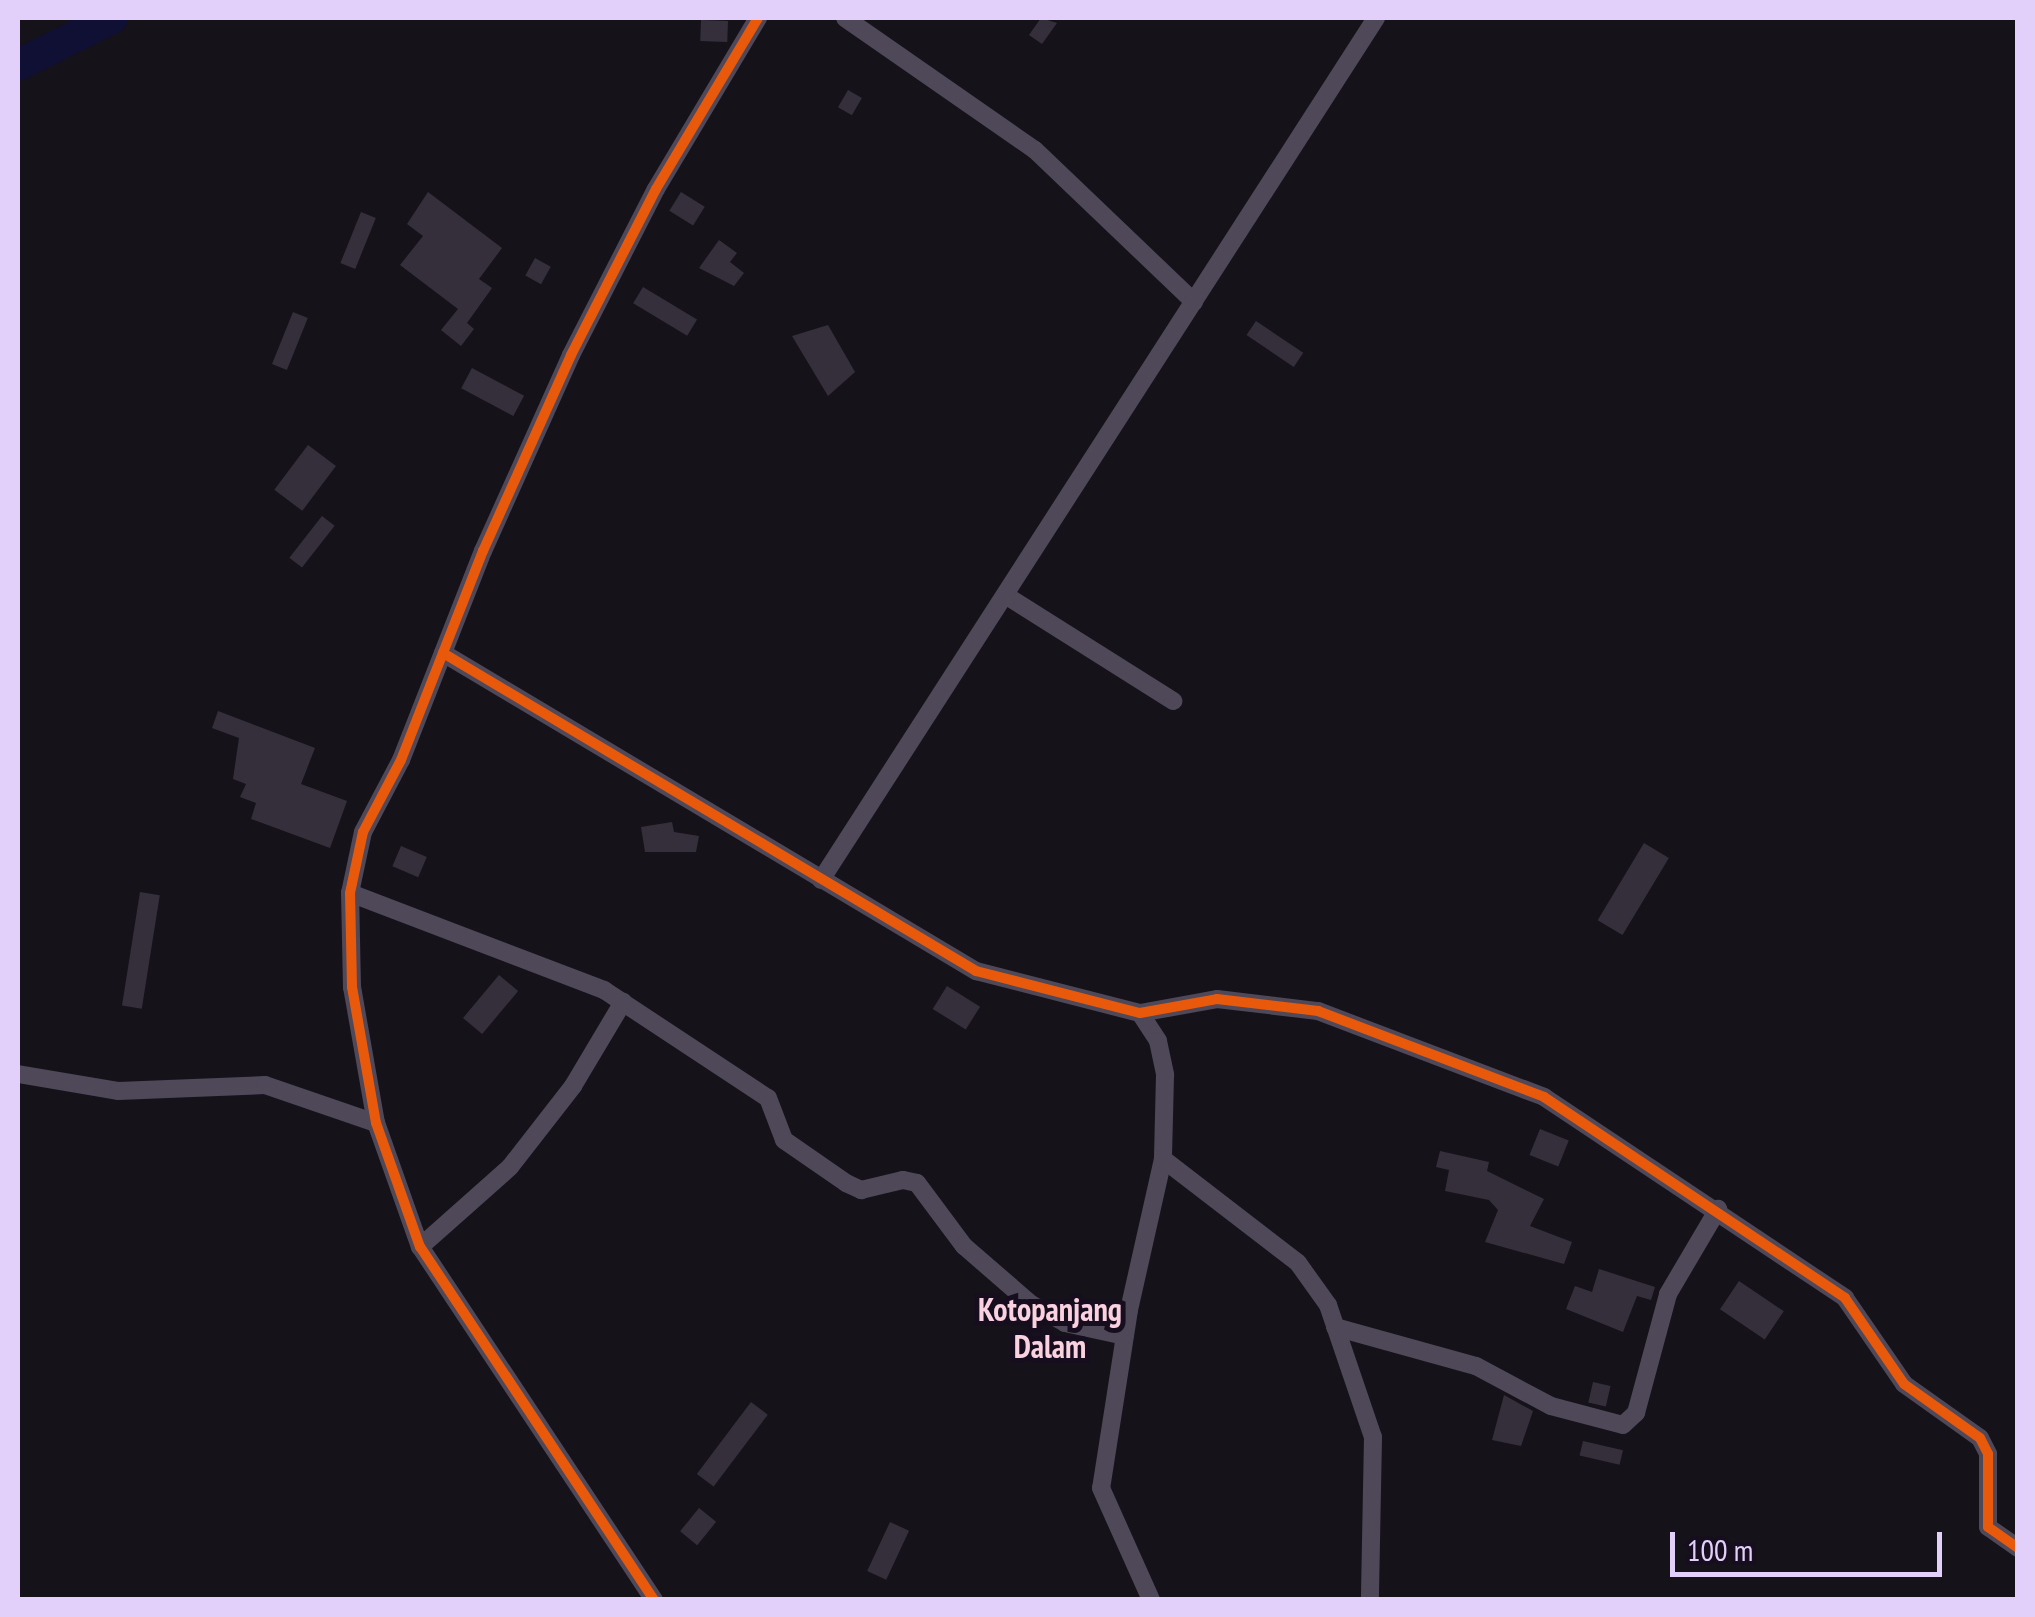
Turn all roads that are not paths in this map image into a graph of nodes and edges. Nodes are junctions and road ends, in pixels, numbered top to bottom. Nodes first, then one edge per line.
1 (758, 18) edge
2 (845, 18) edge
3 (1376, 18) edge
4 (1194, 302) junction
5 (1005, 595) junction
6 (443, 653) junction
7 (1173, 701) dead end
8 (821, 880) junction
9 (350, 893) junction
10 (623, 1002) junction
11 (1140, 1014) junction
12 (18, 1074) edge
13 (376, 1122) junction
14 (1163, 1158) junction
15 (1718, 1208) junction
16 (420, 1247) junction
17 (1335, 1327) junction
18 (1124, 1336) junction
19 (2018, 1548) edge
20 (654, 1600) edge
21 (1150, 1600) edge
22 (1370, 1600) edge

1 - 6 street
2 - 4 street
3 - 4 street
4 - 5 street
5 - 7 street
5 - 8 street
6 - 8 street
6 - 9 street
8 - 11 street
9 - 10 street
9 - 13 street
10 - 16 street
10 - 18 street
11 - 14 street
11 - 15 street
12 - 13 street
13 - 16 street
14 - 17 street
14 - 18 street
15 - 17 street
15 - 19 street
16 - 20 street
17 - 22 street
18 - 21 street

